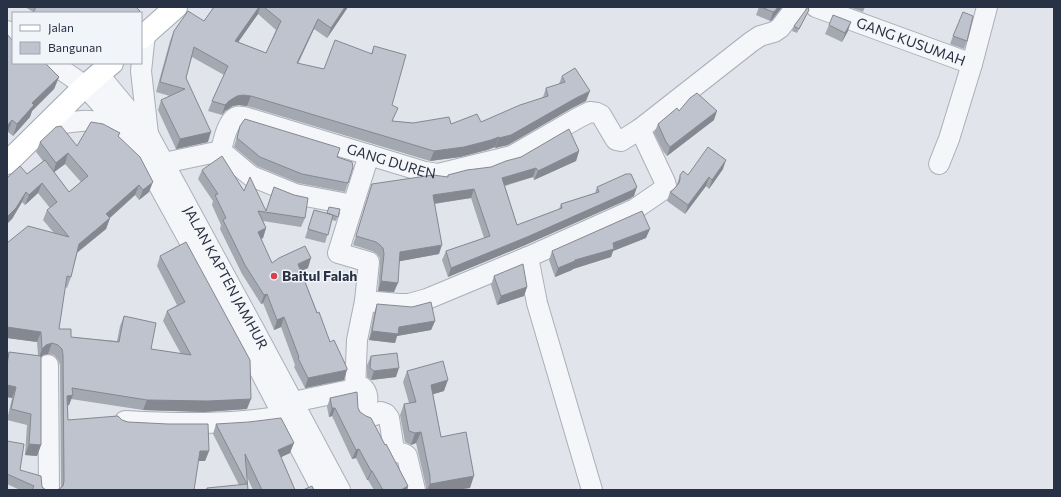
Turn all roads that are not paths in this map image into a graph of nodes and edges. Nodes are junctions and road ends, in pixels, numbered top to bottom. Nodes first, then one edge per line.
1 (176, 7) edge
2 (796, 7) edge
3 (816, 7) edge
4 (987, 7) edge
5 (143, 36) edge
6 (142, 54) edge
7 (56, 64) edge
8 (141, 64) edge
9 (972, 64) junction
10 (99, 75) edge
11 (43, 128) junction
12 (640, 129) junction
13 (142, 139) junction
14 (221, 151) junction
15 (369, 155) junction
16 (7, 163) edge
17 (164, 163) junction
18 (939, 164) dead end
19 (352, 205) junction
20 (528, 257) junction
21 (365, 301) junction
22 (233, 305) junction
23 (48, 365) dead end
24 (355, 389) junction
25 (288, 409) junction
26 (125, 421) edge
27 (49, 490) edge
28 (322, 490) edge
29 (340, 490) edge
30 (415, 490) edge
31 (592, 490) edge

1 - 5 main road
2 - 12 street
3 - 9 street, GANG KUSUMAH
4 - 9 street, GANG KUSUMAH
5 - 6 street
7 - 10 street, JALAN KAPTEN JAMHUR
8 - 13 street
9 - 18 street
10 - 11 main road
10 - 13 street, JALAN KAPTEN JAMHUR
11 - 13 street
11 - 16 main road
12 - 15 street, GANG DUREN
12 - 20 street
13 - 17 street, JALAN KAPTEN JAMHUR
13 - 22 street, JALAN KAPTEN JAMHUR
14 - 15 street, GANG DUREN
14 - 17 street
14 - 19 street
15 - 19 street
17 - 22 street, JALAN KAPTEN JAMHUR
19 - 21 street
20 - 21 street
20 - 31 street
21 - 24 street
22 - 25 street, JALAN KAPTEN JAMHUR
23 - 27 street
24 - 25 street
24 - 30 street
25 - 26 street
25 - 28 street, JALAN KAPTEN JAMHUR
25 - 29 street, JALAN KAPTEN JAMHUR

